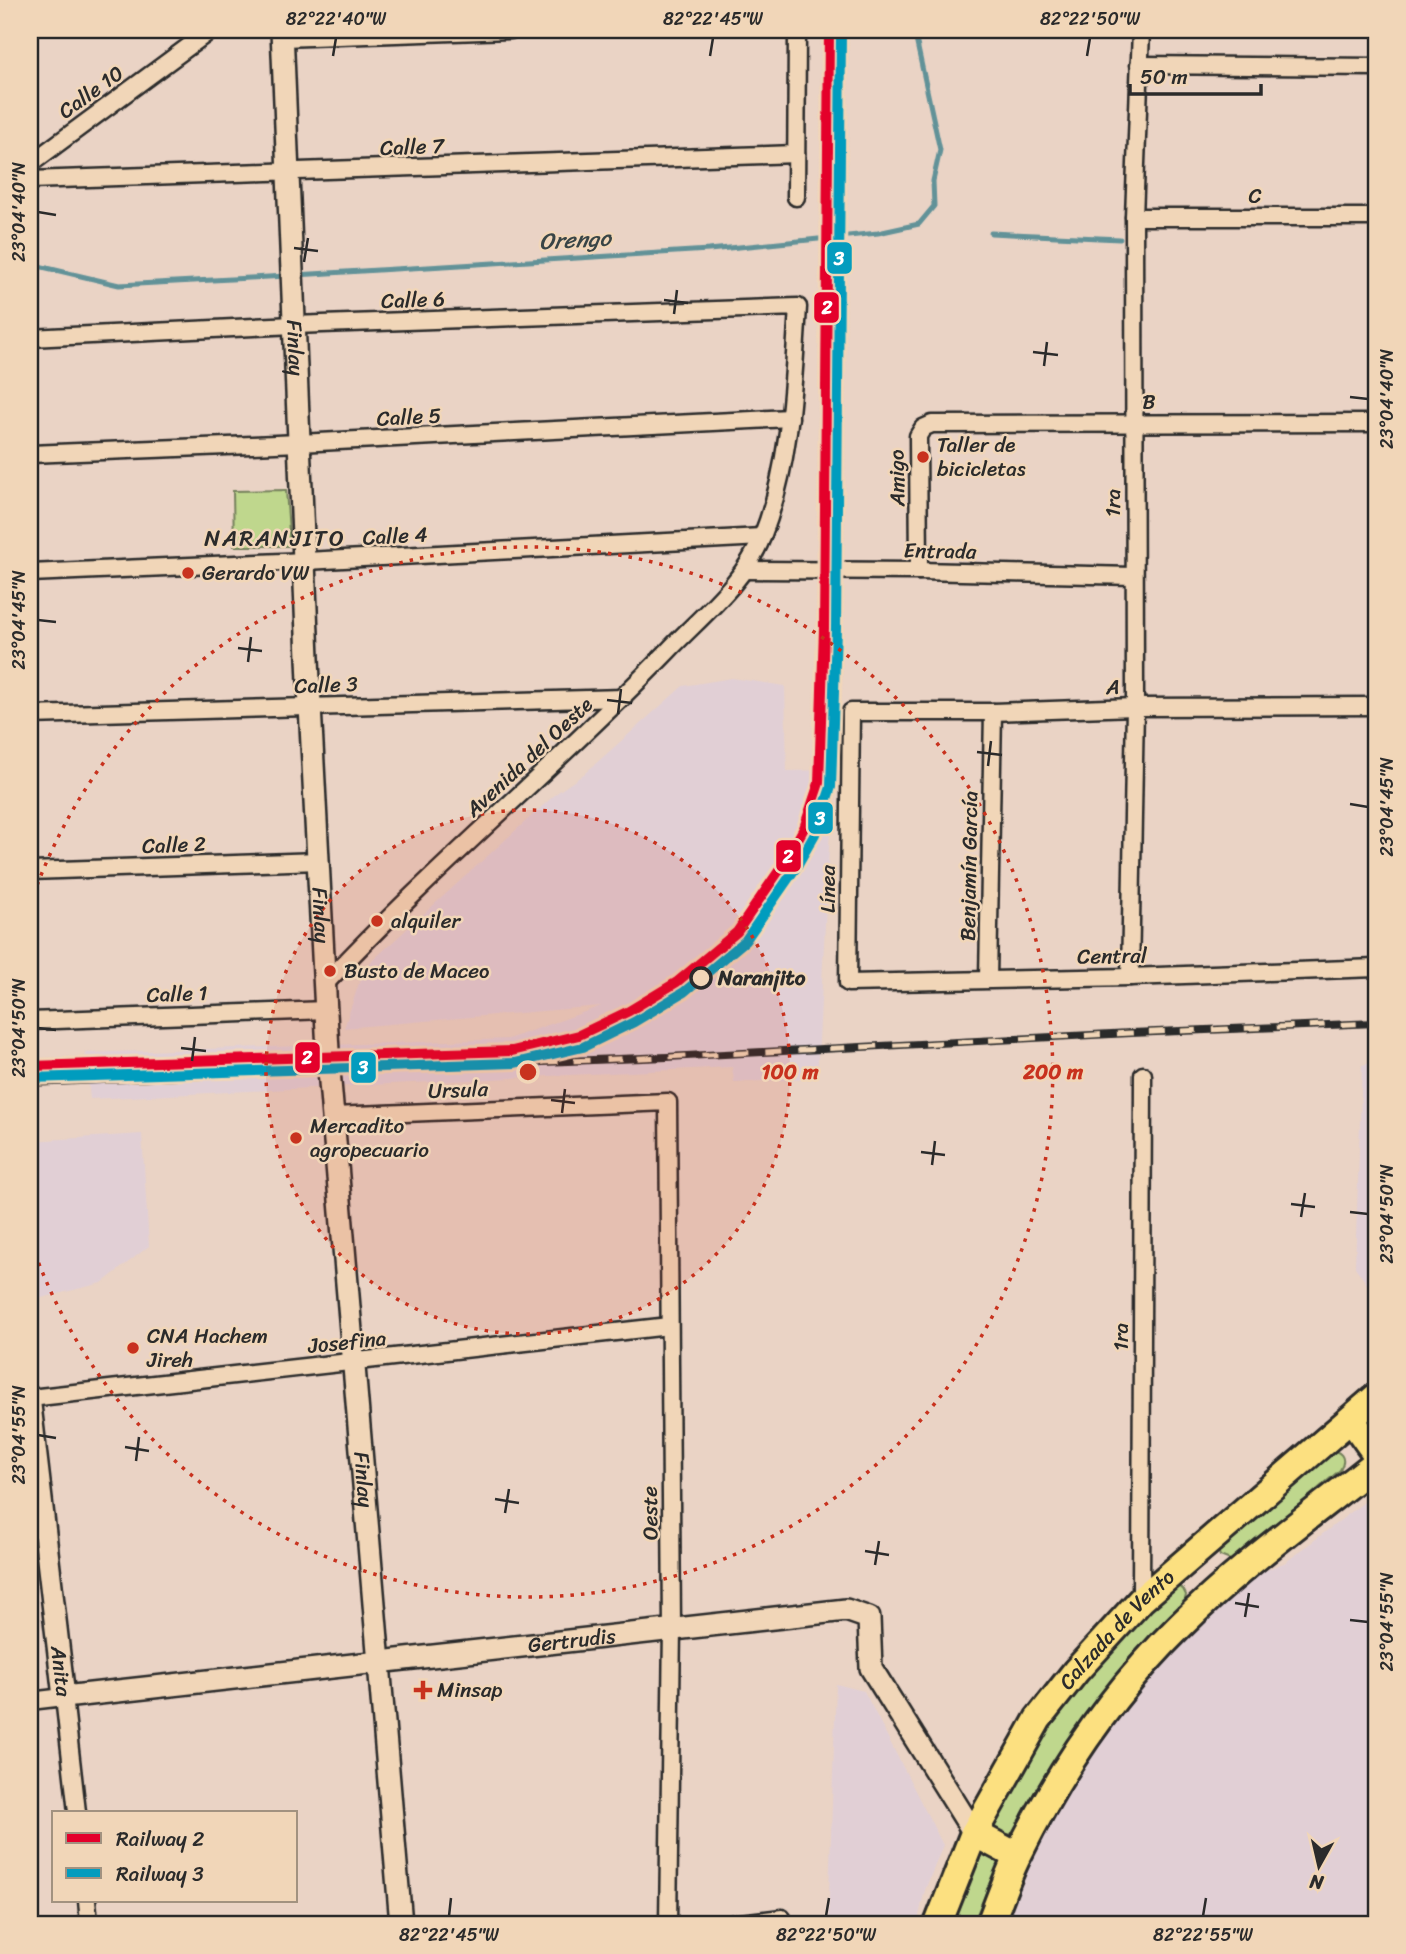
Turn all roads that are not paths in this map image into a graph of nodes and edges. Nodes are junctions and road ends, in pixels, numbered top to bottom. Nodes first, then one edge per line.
1 (211, 30) edge
2 (510, 30) edge
3 (797, 30) edge
4 (1141, 30) edge
5 (282, 34) edge
6 (1139, 65) junction
7 (1376, 67) edge
8 (796, 154) junction
9 (30, 164) edge
10 (287, 173) junction
11 (30, 180) edge
12 (796, 197) dead end
13 (1135, 217) junction
14 (1376, 217) edge
15 (798, 307) joint
16 (294, 325) junction
17 (30, 338) edge
18 (790, 418) junction
19 (1135, 422) junction
20 (1376, 424) edge
21 (923, 428) joint
22 (299, 443) junction
23 (30, 454) edge
24 (762, 537) junction
25 (306, 561) junction
26 (745, 570) junction
27 (919, 571) junction
28 (30, 573) edge
29 (1133, 576) junction
30 (623, 698) junction
31 (310, 706) junction
32 (1376, 706) edge
33 (1135, 707) junction
34 (851, 712) joint
35 (993, 712) junction
36 (30, 715) edge
37 (319, 861) junction
38 (30, 871) edge
39 (1376, 968) edge
40 (1130, 977) junction
41 (988, 979) junction
42 (848, 983) joint
43 (326, 984) junction
44 (327, 1010) junction
45 (30, 1021) edge
46 (1143, 1075) dead end
47 (668, 1102) joint
48 (333, 1116) junction
49 (669, 1326) junction
50 (353, 1363) junction
51 (1376, 1397) edge
52 (30, 1398) edge
53 (30, 1405) edge
54 (1351, 1419) junction
55 (1376, 1454) edge
56 (1376, 1462) edge
57 (36, 1493) edge
58 (1141, 1600) junction
59 (672, 1628) junction
60 (380, 1662) junction
61 (64, 1697) junction
62 (30, 1701) edge
63 (77, 1811) edge
64 (974, 1833) junction
65 (1017, 1856) junction
66 (87, 1902) edge
67 (782, 1918) dead end
68 (89, 1924) edge
69 (401, 1924) edge
70 (668, 1924) edge
71 (732, 1924) edge
72 (938, 1924) edge
73 (989, 1924) edge

1 - 9 street, Calle 10
2 - 5 street
3 - 8 street
4 - 6 street, 1ra
5 - 10 street, Finlay
6 - 7 street
6 - 13 street, 1ra
8 - 10 street, Calle 7
8 - 12 street
10 - 11 street, Calle 7
10 - 16 street, Finlay
13 - 14 street, C
13 - 19 street, 1ra
15 - 16 street, Calle 6
15 - 18 street, Avenida del Oeste
16 - 17 street, Calle 6
16 - 22 street, Finlay
18 - 22 street, Calle 5
18 - 24 street, Avenida del Oeste
19 - 20 street, B
19 - 21 street, B
19 - 29 street, 1ra
21 - 27 street, Amigo
22 - 23 street, Calle 5
22 - 25 street, Finlay
24 - 25 street, Calle 4
24 - 26 street, Avenida del Oeste
25 - 28 street, Calle 4
25 - 31 street, Finlay
26 - 27 street, Entrada
26 - 30 street, Avenida del Oeste
27 - 29 street, Entrada
29 - 33 street, 1ra
30 - 31 street, Calle 3
30 - 43 street, Avenida del Oeste
31 - 36 street, Calle 3
31 - 37 street, Finlay
32 - 33 street, A
33 - 35 street, A
33 - 40 street, 1ra
34 - 35 street, A
34 - 42 street, Línea
35 - 41 street, Benjamín García
37 - 38 street, Calle 2
37 - 43 street, Finlay
39 - 40 street, Central
40 - 41 street, Central
41 - 42 street, Central
43 - 44 street, Finlay
44 - 45 street, Calle 1
44 - 48 street, Finlay
46 - 58 street, 1ra
47 - 48 street, Ursula
47 - 49 street, Oeste
48 - 50 street, Finlay
49 - 50 street, Josefina
49 - 59 street, Oeste
50 - 52 street, Josefina
50 - 60 street, Finlay
51 - 54 main road, Calzada de Vento
53 - 57 street, Anita
54 - 55 main road
54 - 58 main road, Calzada de Vento
56 - 65 main road, Calzada de Vento
57 - 61 street, Anita
58 - 64 main road, Calzada de Vento
59 - 60 street, Gertrudis
59 - 64 street, Gertrudis
59 - 70 street, Oeste
60 - 61 street, Gertrudis
60 - 69 street, Finlay
61 - 62 street, Gertrudis
61 - 63 street, Anita
64 - 65 main road
64 - 72 main road, Calzada de Vento
65 - 73 main road, Calzada de Vento
66 - 68 street
67 - 71 street

